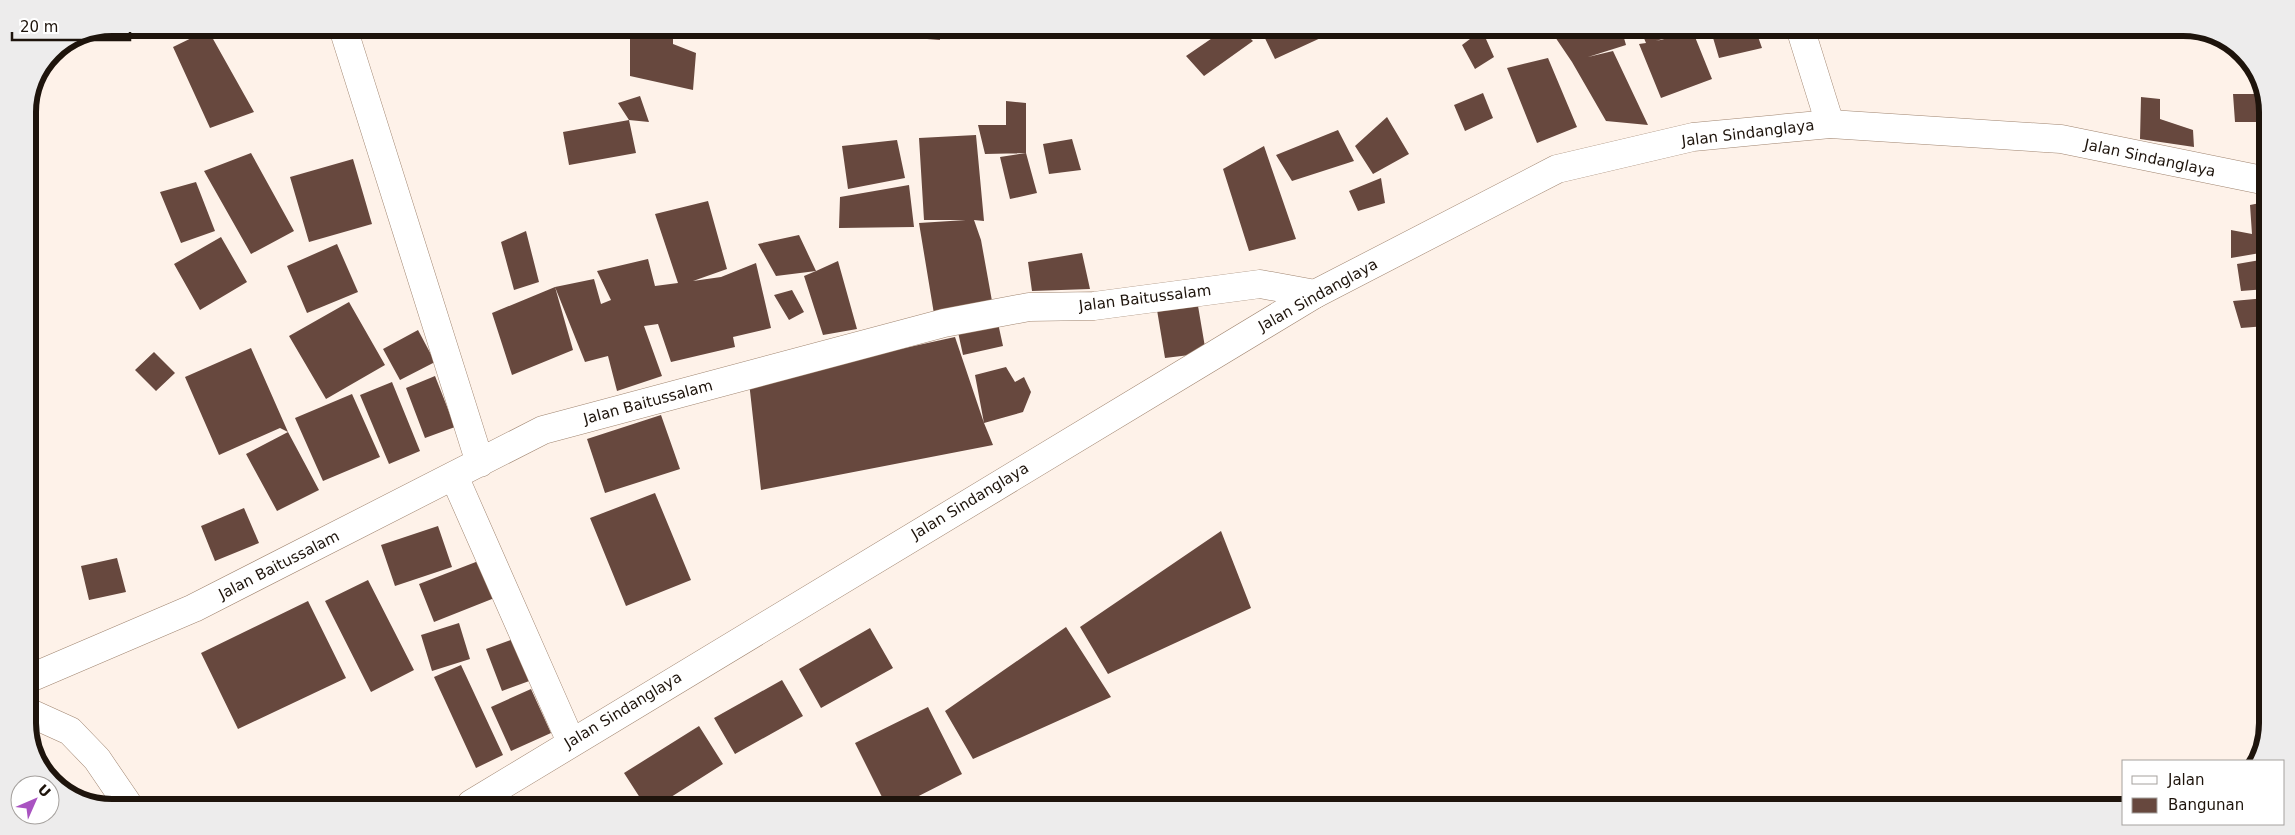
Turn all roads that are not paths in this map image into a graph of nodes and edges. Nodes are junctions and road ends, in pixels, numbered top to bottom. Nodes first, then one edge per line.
1 (346, 36) edge
2 (1803, 36) edge
3 (1830, 124) junction
4 (2259, 179) edge
5 (1315, 294) junction
6 (480, 463) junction
7 (454, 476) junction
8 (36, 676) edge
9 (36, 716) edge
10 (571, 742) junction
11 (124, 799) edge
12 (479, 799) edge

1 - 6 street
2 - 3 street
3 - 4 street, Jalan Sindanglaya
3 - 5 street, Jalan Sindanglaya
5 - 6 street, Jalan Baitussalam
5 - 10 street, Jalan Sindanglaya
6 - 7 street, Jalan Baitussalam
7 - 8 street, Jalan Baitussalam
7 - 10 street
9 - 11 street
10 - 12 street, Jalan Sindanglaya

